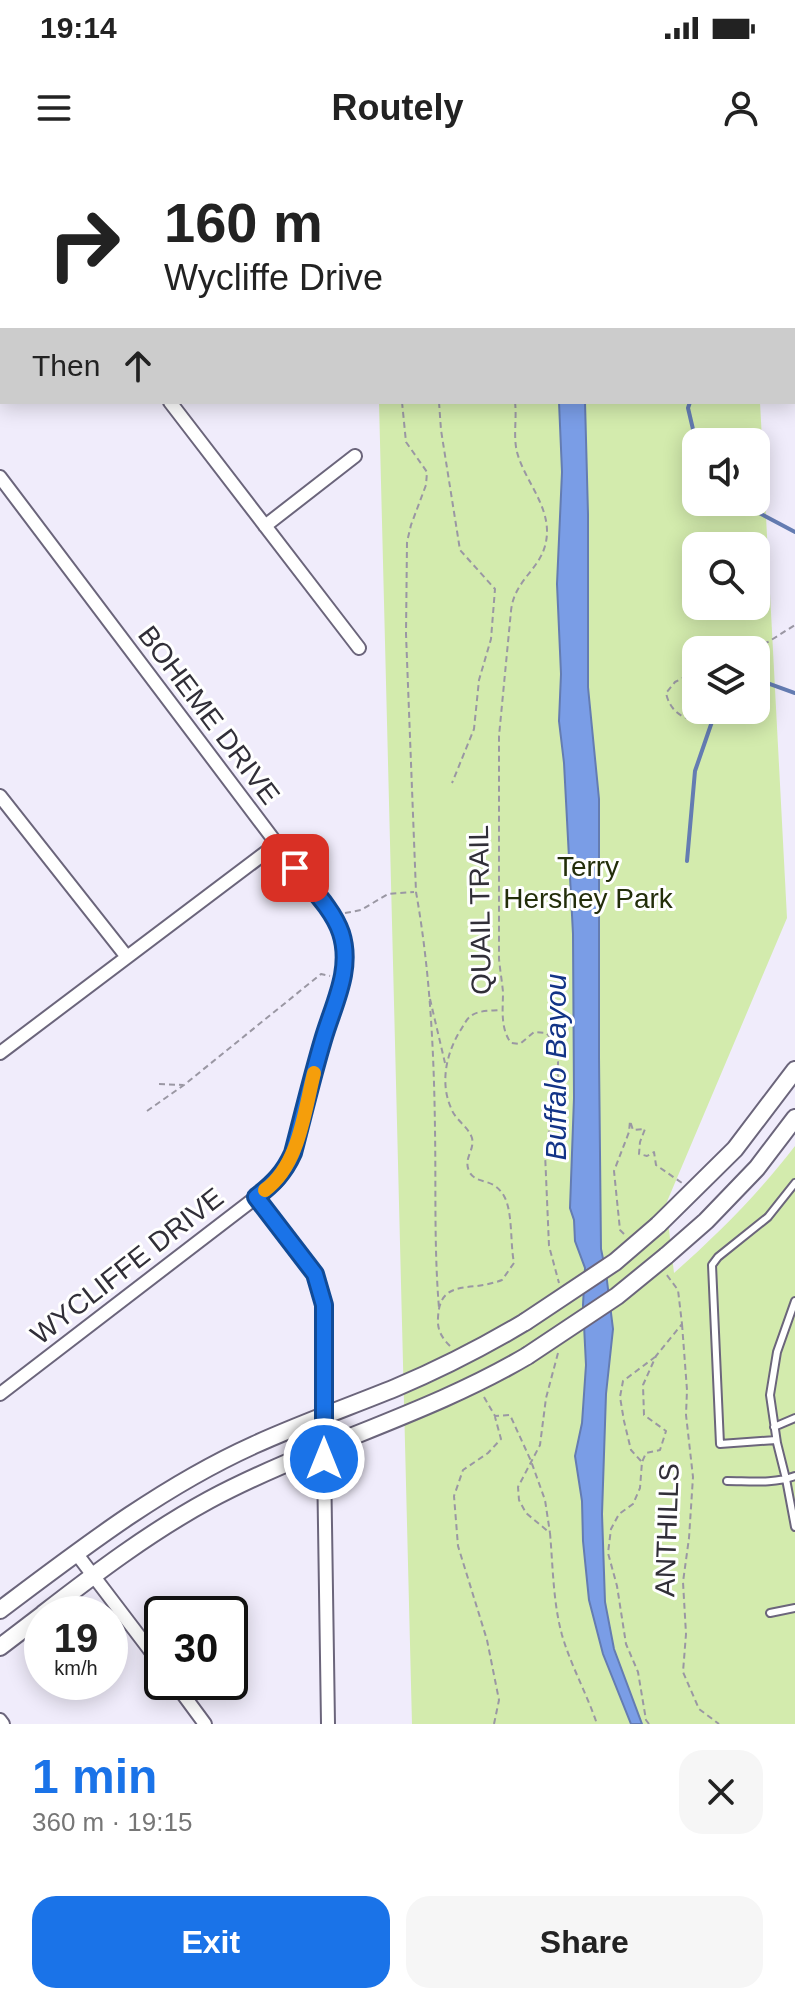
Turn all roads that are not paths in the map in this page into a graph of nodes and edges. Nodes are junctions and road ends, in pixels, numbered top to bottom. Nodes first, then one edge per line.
1 (172, 404) edge
2 (355, 456) dead end
3 (0, 477) edge
4 (265, 526) junction
5 (359, 648) dead end
6 (0, 796) edge
7 (277, 844) junction
8 (127, 957) junction
9 (323, 1039) joint
10 (0, 1053) edge
11 (795, 1070) edge
12 (795, 1118) edge
13 (715, 1168) junction
14 (795, 1183) edge
15 (738, 1188) junction
16 (256, 1197) junction
17 (795, 1301) edge
18 (0, 1394) edge
19 (324, 1416) junction
20 (795, 1418) edge
21 (774, 1427) junction
22 (776, 1440) junction
23 (323, 1449) junction
24 (795, 1476) edge
25 (786, 1479) junction
26 (727, 1481) dead end
27 (795, 1527) edge
28 (76, 1553) junction
29 (93, 1575) junction
30 (66, 1596) edge
31 (795, 1608) edge
32 (0, 1610) edge
33 (770, 1613) dead end
34 (24, 1628) edge
35 (144, 1642) edge
36 (0, 1647) edge
37 (187, 1700) edge
38 (205, 1724) edge
39 (328, 1724) edge

1 - 4 street
2 - 4 street
3 - 7 street, BOHEME DRIVE
4 - 5 street
6 - 8 street
7 - 8 street
7 - 9 street, BOHEME DRIVE
8 - 10 street
9 - 16 street, WYCLIFFE DRIVE
11 - 13 main road
12 - 15 main road
13 - 15 main road
13 - 19 main road, bridge
14 - 22 lane
15 - 23 main road, bridge
16 - 18 street, WYCLIFFE DRIVE
16 - 19 street
17 - 21 lane
19 - 23 street
19 - 28 main road
20 - 21 lane
21 - 22 lane
22 - 25 lane
23 - 29 main road
23 - 39 street
24 - 25 lane
25 - 26 lane
25 - 27 lane
28 - 29 street
28 - 32 main road
29 - 30 main road
29 - 35 street
31 - 33 lane
34 - 36 main road
37 - 38 street

